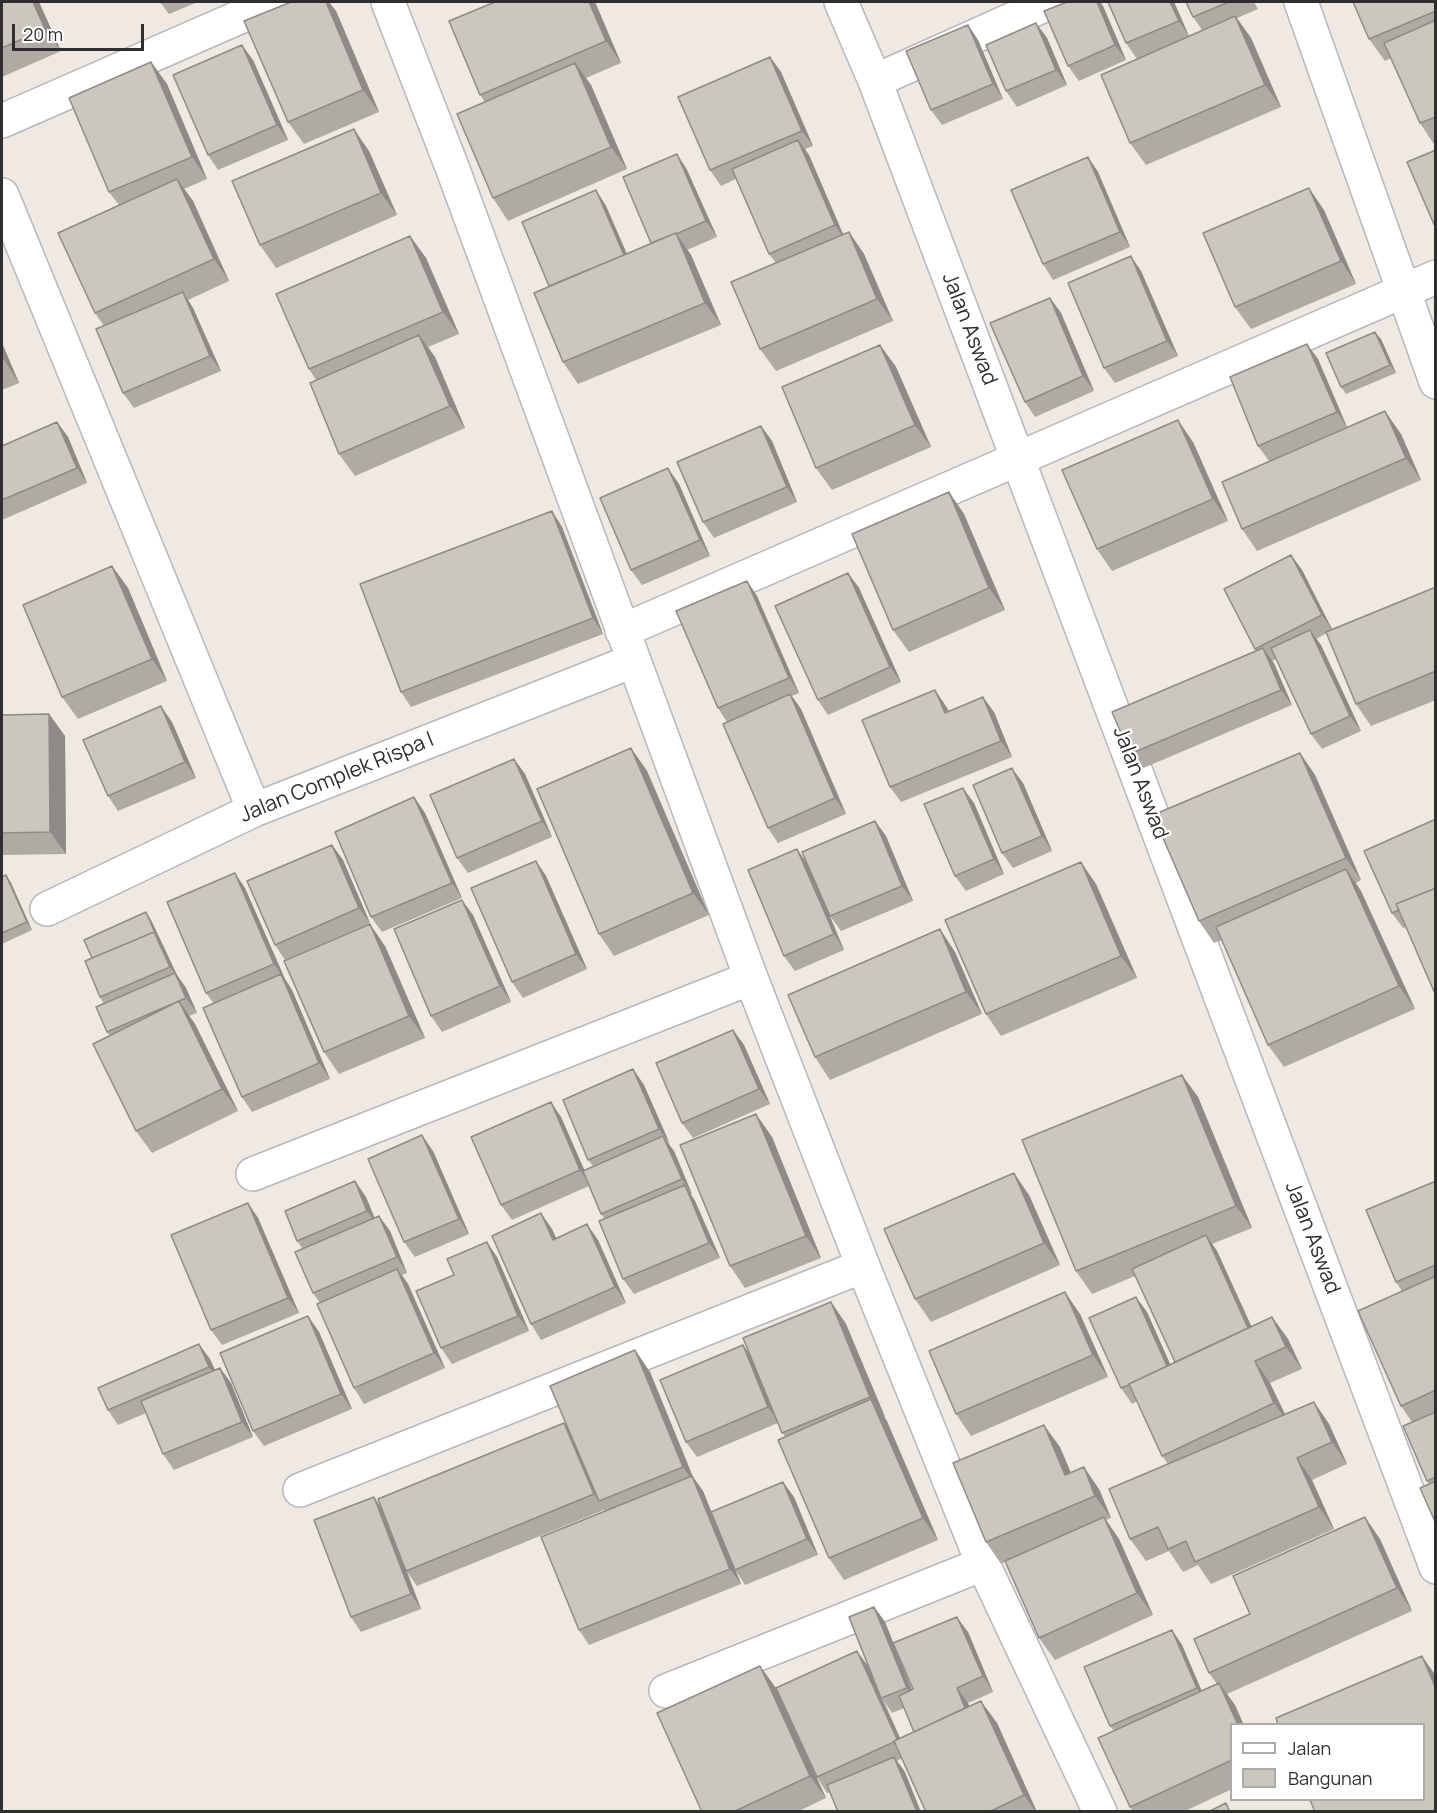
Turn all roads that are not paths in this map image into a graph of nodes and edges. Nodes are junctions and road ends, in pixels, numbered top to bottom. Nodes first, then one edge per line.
1 (274, 2) edge
2 (388, 2) edge
3 (841, 2) edge
4 (1051, 2) edge
5 (1301, 2) edge
6 (875, 81) junction
7 (2, 121) edge
8 (2, 195) edge
9 (1436, 276) edge
10 (1403, 289) junction
11 (1436, 382) edge
12 (1018, 460) junction
13 (622, 631) junction
14 (633, 661) junction
15 (254, 810) junction
16 (47, 909) dead end
17 (751, 978) junction
18 (254, 1174) dead end
19 (863, 1266) junction
20 (300, 1490) dead end
21 (983, 1564) junction
22 (1436, 1567) edge
23 (666, 1691) dead end
24 (1100, 1812) edge

1 - 7 street
2 - 13 street
3 - 6 street, Jalan Aswad
4 - 6 street
5 - 10 street
6 - 12 street, Jalan Aswad
8 - 15 street
9 - 10 street
10 - 11 street
10 - 12 street
12 - 13 street
12 - 22 street, Jalan Aswad
13 - 14 street
14 - 15 street, Jalan Complek Rispa I
14 - 17 street
15 - 16 street, Jalan Complek Rispa I
17 - 18 street
17 - 19 street
19 - 20 street
19 - 21 street
21 - 23 street
21 - 24 street

